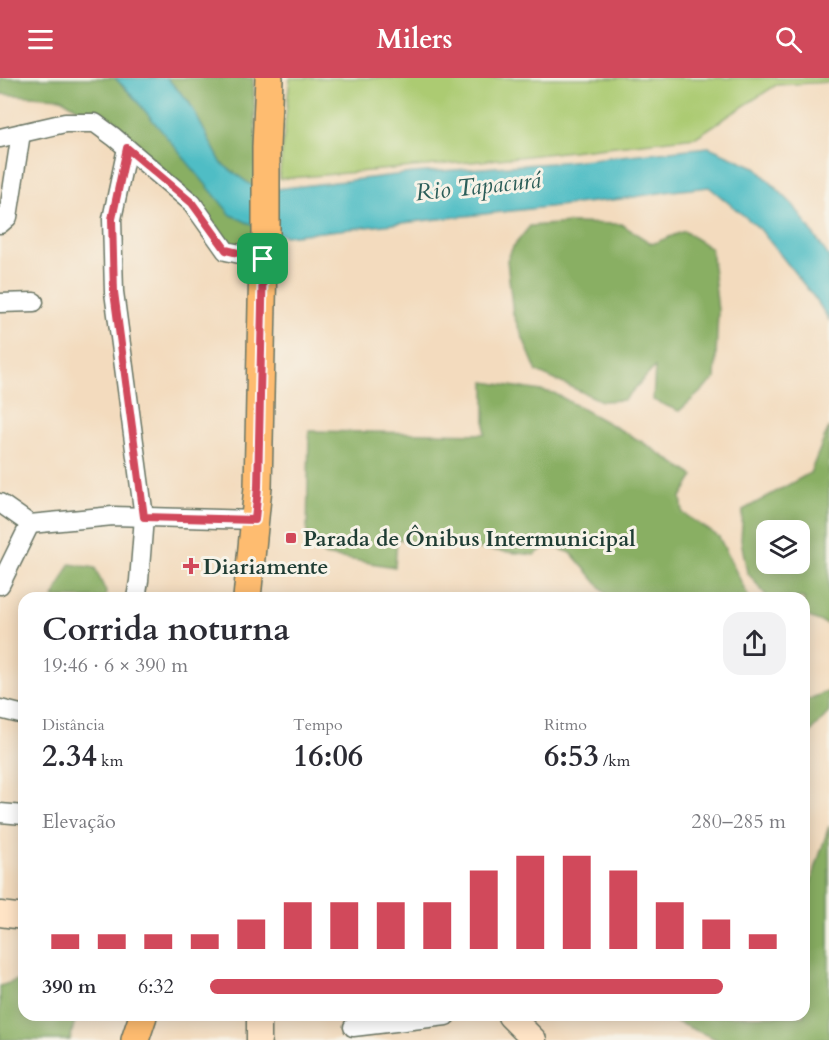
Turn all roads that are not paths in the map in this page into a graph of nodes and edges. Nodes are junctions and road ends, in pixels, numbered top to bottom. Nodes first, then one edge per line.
1 (269, 78) edge
2 (21, 133) junction
3 (0, 138) edge
4 (127, 148) junction
5 (0, 224) edge
6 (264, 250) junction
7 (33, 302) dead end
8 (0, 303) edge
9 (0, 503) edge
10 (144, 517) junction
11 (255, 520) junction
12 (30, 524) junction
13 (0, 585) edge
14 (137, 592) edge
15 (248, 592) edge
16 (259, 592) edge
17 (0, 710) edge
18 (18, 714) edge
19 (0, 813) edge
20 (18, 814) edge
21 (0, 914) edge
22 (18, 916) edge
23 (141, 1021) edge
24 (259, 1021) edge
25 (404, 1021) edge
26 (515, 1021) edge
27 (353, 1027) dead end
28 (135, 1040) edge
29 (259, 1040) edge
30 (534, 1040) edge

1 - 6 main road
2 - 3 street
2 - 4 street
2 - 5 street
4 - 6 street
4 - 10 street
6 - 11 main road
6 - 16 main road
7 - 8 street
9 - 12 street
10 - 11 street
10 - 12 street
10 - 14 street
11 - 15 main road
12 - 13 street
17 - 18 street
19 - 20 street
21 - 22 street
23 - 28 main road
24 - 29 street
25 - 27 street
26 - 30 street

